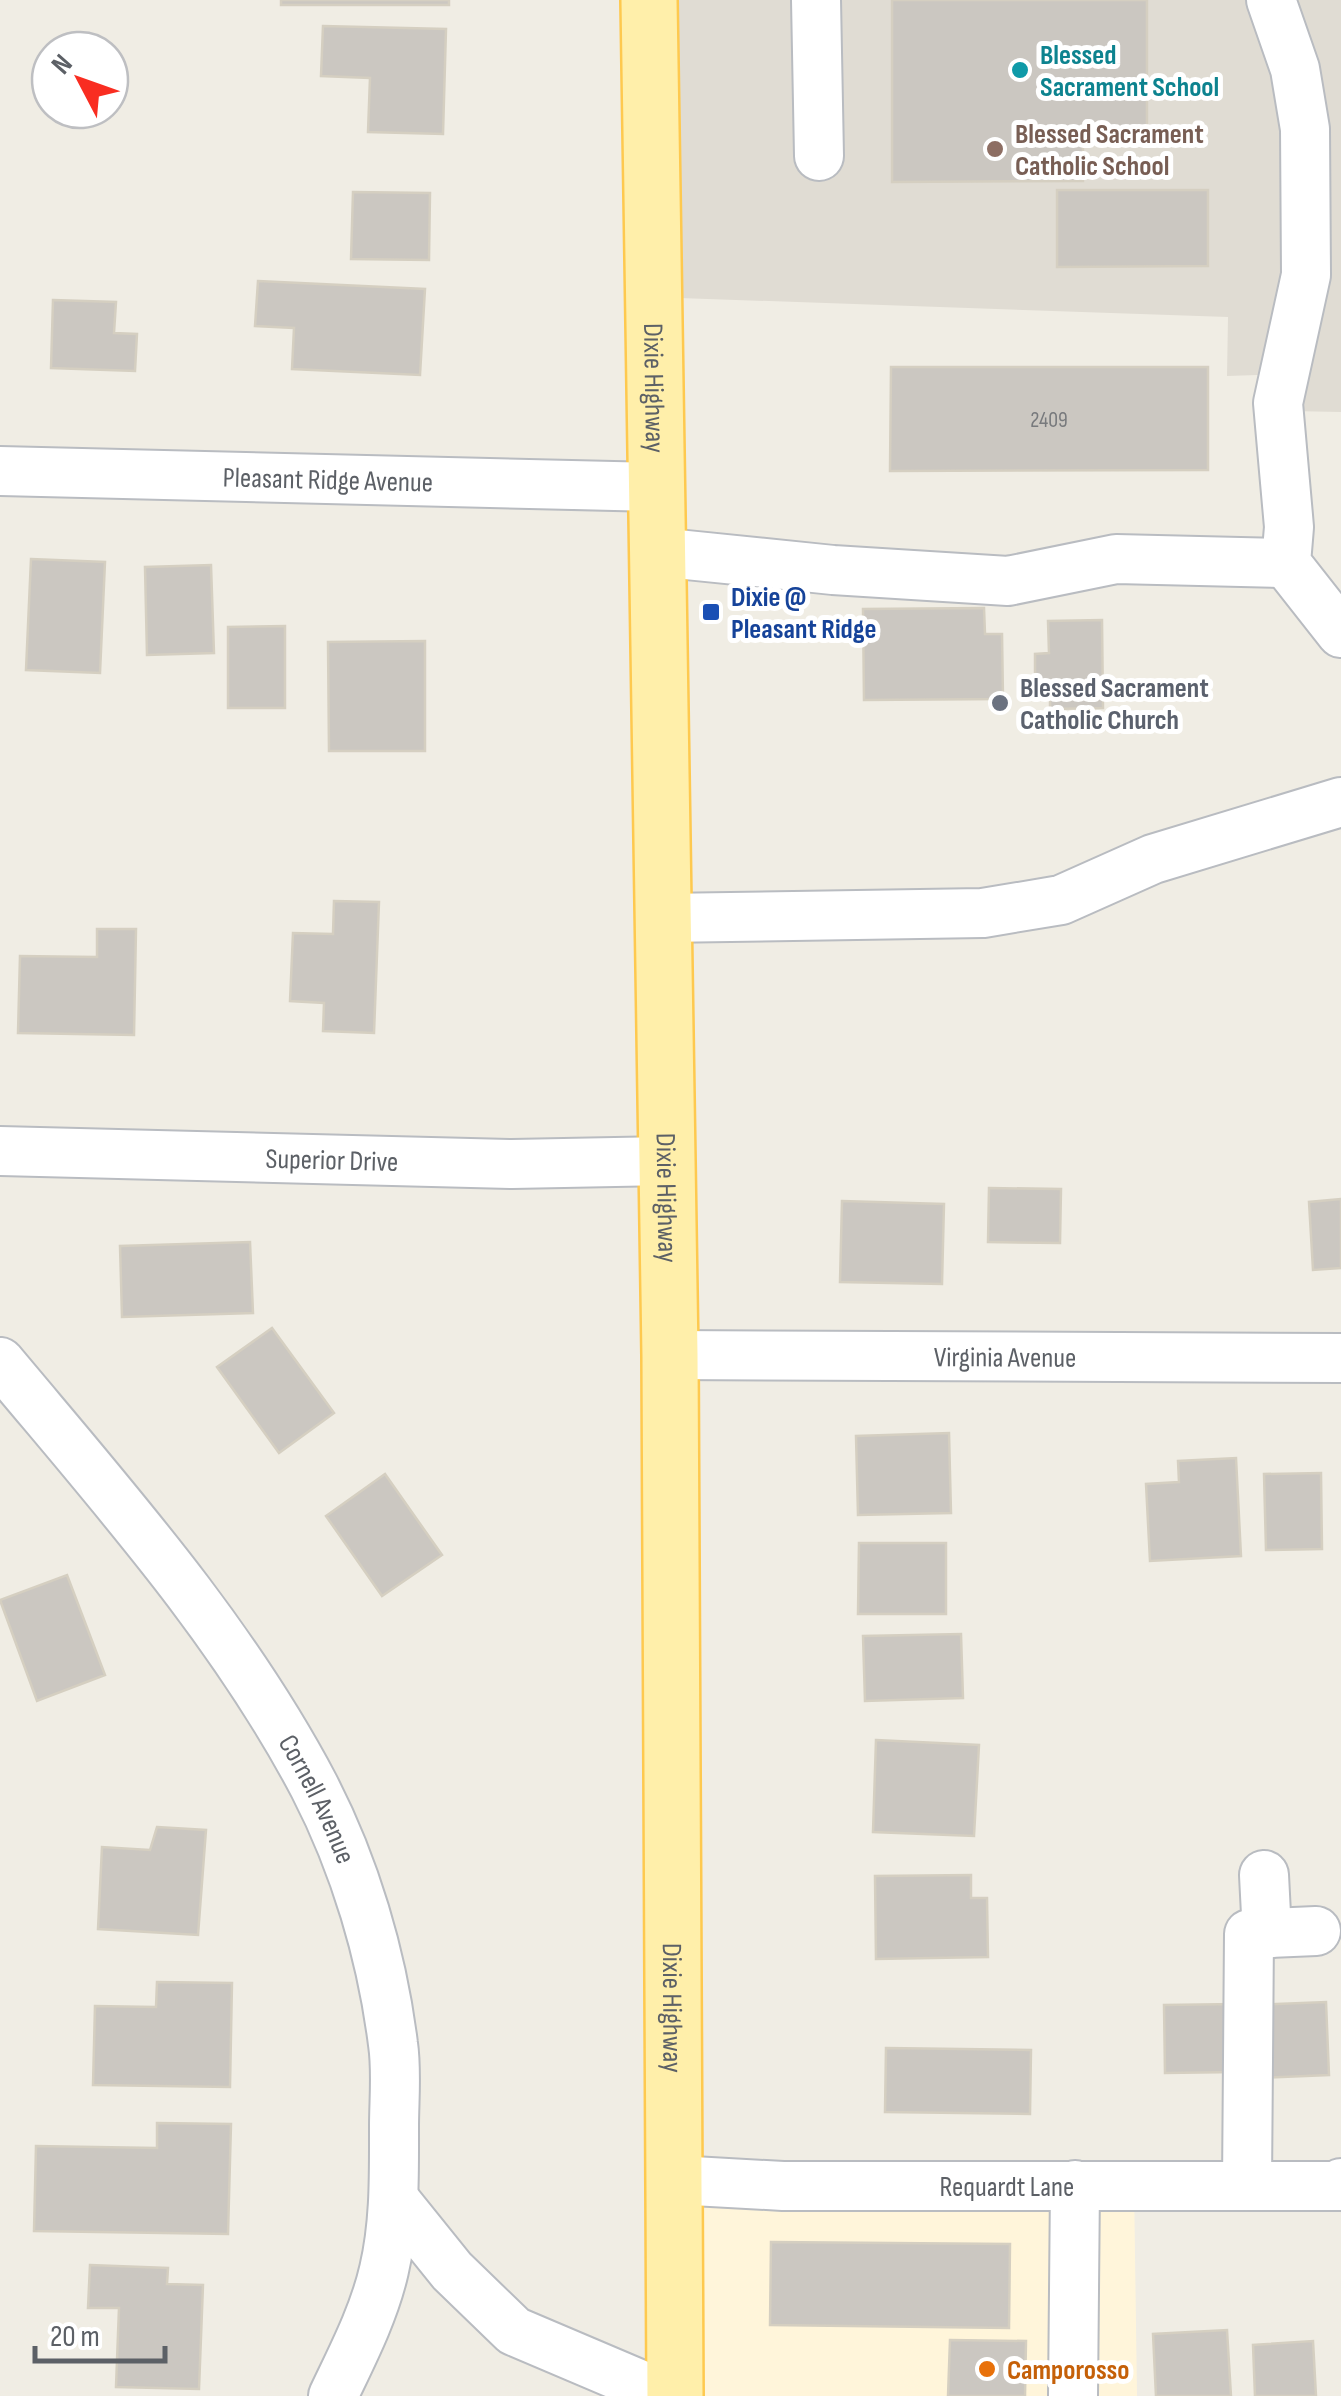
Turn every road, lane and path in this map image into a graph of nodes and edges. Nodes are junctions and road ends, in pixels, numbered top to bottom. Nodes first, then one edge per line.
1 (648, 0) edge
2 (816, 0) edge
3 (1270, 0) edge
4 (819, 156) dead end
5 (0, 470) edge
6 (656, 488) junction
7 (657, 552) junction
8 (1286, 563) junction
9 (1341, 633) edge
10 (1341, 802) edge
11 (663, 918) junction
12 (0, 1151) edge
13 (667, 1161) junction
14 (670, 1356) junction
15 (1341, 1358) edge
16 (0, 1362) edge
17 (1264, 1874) dead end
18 (1316, 1931) dead end
19 (1267, 1934) junction
20 (675, 2180) junction
21 (1341, 2184) edge
22 (1075, 2185) junction
23 (1248, 2185) junction
24 (394, 2199) junction
25 (333, 2396) edge
26 (671, 2396) edge
27 (1074, 2396) edge

1 - 6 main road, Dixie Highway
2 - 4 street
3 - 8 street
5 - 6 street, Pleasant Ridge Avenue
6 - 7 main road, Dixie Highway
7 - 8 street
7 - 11 main road, Dixie Highway
8 - 9 street
10 - 11 street
11 - 13 main road, Dixie Highway
12 - 13 street, Superior Drive
13 - 14 main road, Dixie Highway
14 - 15 street, Virginia Avenue
14 - 20 main road, Dixie Highway
16 - 24 street, Cornell Avenue
17 - 19 street
18 - 19 street
19 - 23 street
20 - 22 street, Requardt Lane
20 - 26 main road, Dixie Highway
21 - 23 street, Requardt Lane
22 - 23 street, Requardt Lane
22 - 27 street
24 - 25 street, Cornell Avenue
24 - 26 street

